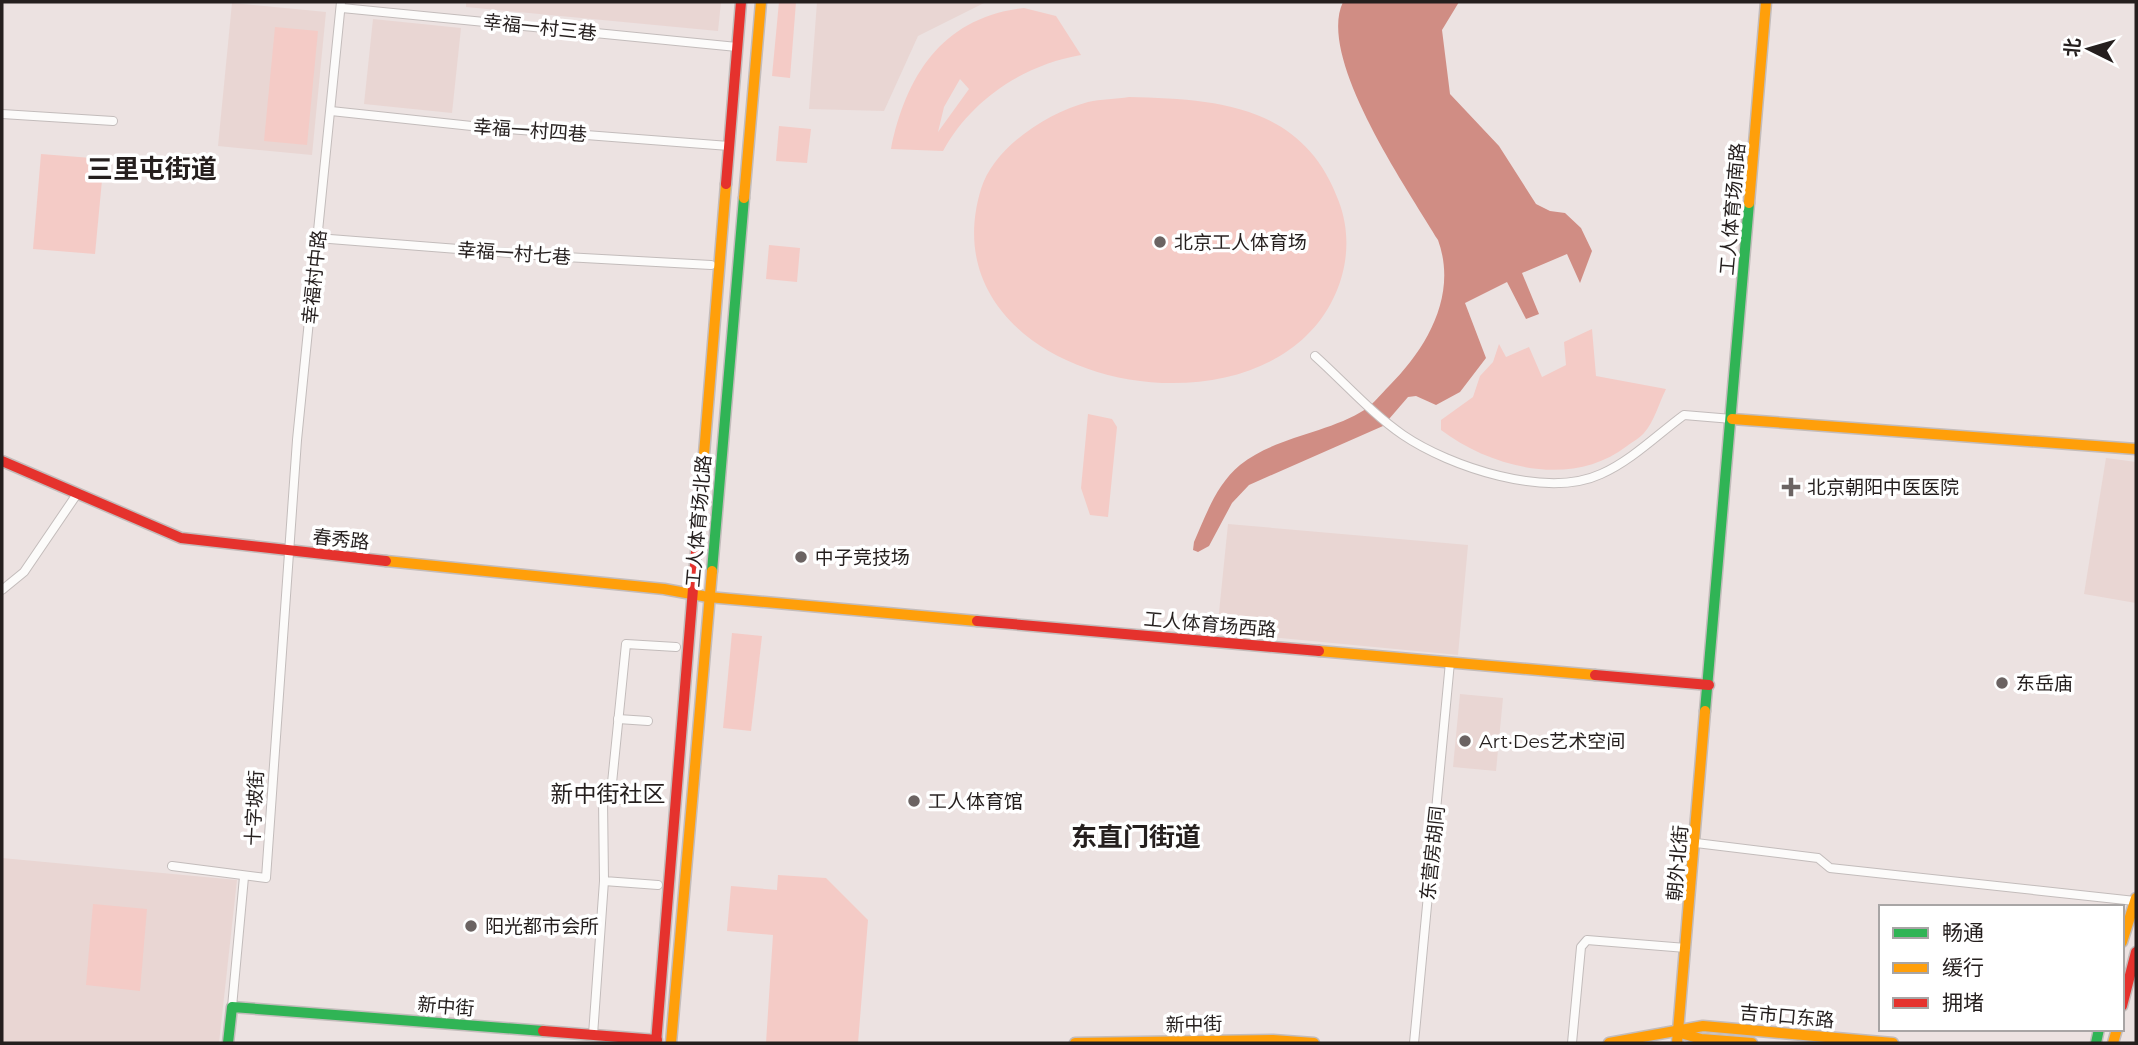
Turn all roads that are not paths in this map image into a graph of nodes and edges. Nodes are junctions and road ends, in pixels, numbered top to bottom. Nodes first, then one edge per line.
1 (741, 2) edge
2 (761, 2) edge
3 (1766, 2) edge
4 (342, 5) edge
5 (737, 47) junction
6 (331, 111) junction
7 (2, 114) edge
8 (113, 121) dead end
9 (729, 146) junction
10 (317, 238) junction
11 (711, 265) dead end
12 (1315, 356) dead end
13 (1732, 419) junction
14 (2136, 449) edge
15 (2, 461) edge
16 (77, 494) junction
17 (289, 552) junction
18 (2, 590) edge
19 (693, 594) junction
20 (709, 597) junction
21 (676, 647) dead end
22 (1450, 662) junction
23 (1709, 685) junction
24 (618, 719) junction
25 (648, 721) dead end
26 (603, 800) junction
27 (638, 800) dead end
28 (1696, 843) junction
29 (172, 866) dead end
30 (244, 877) junction
31 (604, 881) junction
32 (658, 885) dead end
33 (2136, 900) edge
34 (2124, 936) edge
35 (1686, 948) junction
36 (2136, 952) edge
37 (2124, 998) edge
38 (232, 1007) junction
39 (593, 1035) junction
40 (1678, 1038) edge
41 (657, 1042) edge
42 (228, 1043) edge
43 (671, 1043) edge
44 (1075, 1043) edge
45 (1314, 1043) edge
46 (1414, 1043) edge
47 (1572, 1043) edge
48 (1609, 1043) edge
49 (1752, 1043) edge
50 (1893, 1043) edge

1 - 5 main road, 工人体育场北路
2 - 20 main road, 工人体育场北路
3 - 13 main road, 工人体育场南路
4 - 5 street, 幸福一村三巷
4 - 6 street, 幸福村中路
5 - 9 main road, 工人体育场北路
6 - 9 street, 幸福一村四巷
6 - 10 street, 幸福村中路
7 - 8 street
9 - 19 main road, 工人体育场北路
10 - 11 street, 幸福一村七巷
10 - 17 street, 幸福村中路
12 - 13 street
13 - 14 main road
13 - 23 main road, 工人体育场南路
15 - 16 main road, 春秀路
16 - 17 main road, 春秀路
16 - 18 street
17 - 19 main road, 春秀路
17 - 30 street, 十字坡街
19 - 20 main road, 春秀路
19 - 41 main road, 工人体育场北路
20 - 22 main road, 工人体育场西路
20 - 43 main road, 工人体育场北路
21 - 24 street
22 - 23 main road, 工人体育场西路
22 - 46 street, 东营房胡同
23 - 28 main road, 朝外北街
24 - 25 street
24 - 26 street
26 - 27 street
26 - 31 street
28 - 33 street
28 - 35 main road, 朝外北街
29 - 30 street
30 - 38 street
31 - 32 street
31 - 39 street
33 - 34 main road
35 - 40 main road, 朝外北街
35 - 47 street
36 - 37 main road
38 - 39 main road, 新中街
38 - 42 main road
39 - 41 main road, 新中街
40 - 48 main road, 吉市口东路
40 - 49 main road, 吉市口东路
40 - 50 main road, 吉市口东路
44 - 45 main road, 新中街

